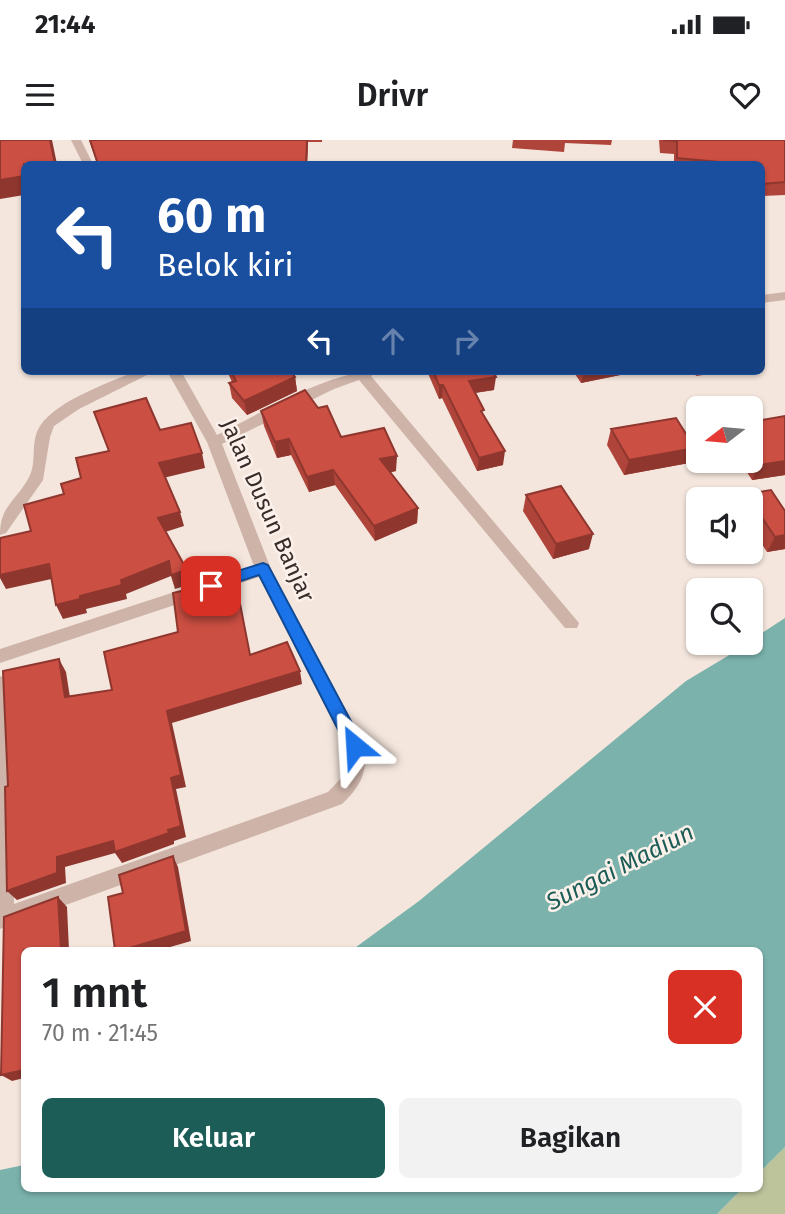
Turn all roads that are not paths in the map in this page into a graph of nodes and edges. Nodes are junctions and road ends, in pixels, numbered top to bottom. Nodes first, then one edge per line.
1 (76, 140) edge
2 (86, 161) edge
3 (785, 296) edge
4 (765, 298) edge
5 (140, 375) edge
6 (176, 375) edge
7 (358, 375) edge
8 (368, 375) edge
9 (214, 442) junction
10 (0, 529) edge
11 (263, 569) junction
12 (571, 623) dead end
13 (0, 656) edge
14 (0, 683) edge
15 (2, 918) edge

1 - 2 street
3 - 4 street
5 - 10 street
6 - 9 street, Jalan Dusun Banjar
7 - 9 street
8 - 12 street
9 - 11 street, Jalan Dusun Banjar
11 - 13 street
11 - 15 street, Jalan Dusun Banjar
14 - 15 street

